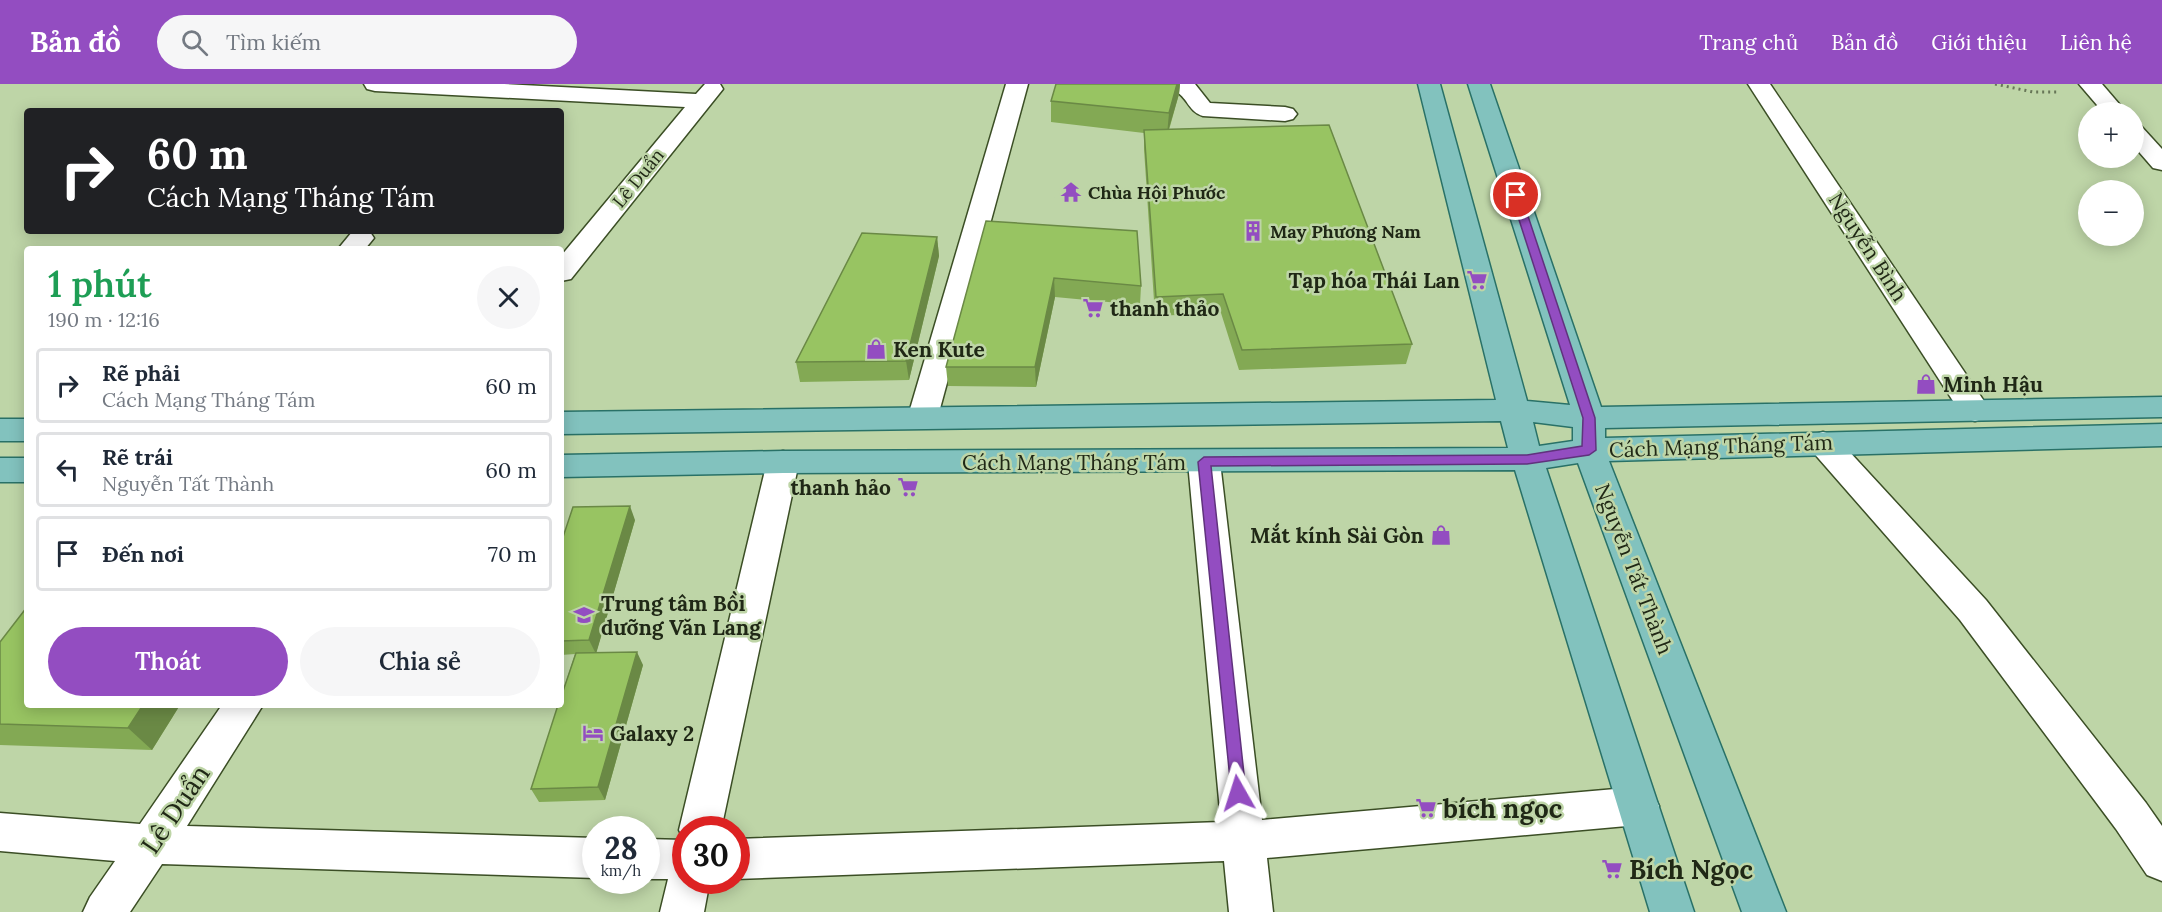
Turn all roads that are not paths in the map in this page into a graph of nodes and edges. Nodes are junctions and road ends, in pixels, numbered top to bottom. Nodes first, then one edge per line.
1 (375, 84) edge
2 (1017, 84) edge
3 (1175, 84) edge
4 (1429, 84) edge
5 (1479, 84) edge
6 (1759, 84) edge
7 (2093, 88) edge
8 (709, 93) edge
9 (2106, 102) edge
10 (1285, 114) dead end
11 (2144, 143) edge
12 (2162, 163) edge
13 (564, 269) edge
14 (2162, 406) edge
15 (1515, 410) junction
16 (1975, 411) junction
17 (923, 416) junction
18 (564, 423) edge
19 (0, 430) edge
20 (24, 430) edge
21 (1589, 434) junction
22 (2162, 435) edge
23 (1822, 443) junction
24 (1527, 459) junction
25 (783, 462) junction
26 (1204, 462) junction
27 (564, 466) edge
28 (0, 470) edge
29 (24, 470) edge
30 (242, 708) edge
31 (1638, 806) junction
32 (703, 816) edge
33 (2147, 823) edge
34 (0, 832) edge
35 (1243, 840) junction
36 (152, 844) junction
37 (582, 858) edge
38 (750, 858) edge
39 (2162, 861) edge
40 (686, 894) edge
41 (105, 912) edge
42 (682, 912) edge
43 (1251, 912) edge
44 (1672, 912) edge
45 (1764, 912) edge

1 - 8 street
2 - 17 street
3 - 10 street
4 - 15 main road
5 - 21 main road, Nguyễn Tất Thành
6 - 16 street, Nguyễn Bình
7 - 9 street
8 - 13 street, Lê Duẩn
11 - 12 street
14 - 16 main road, Cách Mạng Tháng Tám
15 - 17 main road, Cách Mạng Tháng Tám
15 - 21 main road, Cách Mạng Tháng Tám
15 - 24 main road
16 - 21 main road, Cách Mạng Tháng Tám
17 - 18 main road, Cách Mạng Tháng Tám
19 - 20 main road
21 - 23 main road, Cách Mạng Tháng Tám
21 - 24 main road, Cách Mạng Tháng Tám
21 - 45 main road, Nguyễn Tất Thành
22 - 23 main road, Cách Mạng Tháng Tám
23 - 33 street
24 - 26 main road, Cách Mạng Tháng Tám
24 - 31 main road
25 - 26 main road, Cách Mạng Tháng Tám
25 - 27 main road, Cách Mạng Tháng Tám
25 - 32 street
26 - 35 street
28 - 29 main road
30 - 36 street, Lê Duẩn
31 - 35 street
31 - 44 main road
33 - 39 street
34 - 36 street
35 - 38 street
35 - 43 street
36 - 37 street
36 - 41 street, Lê Duẩn
40 - 42 street

